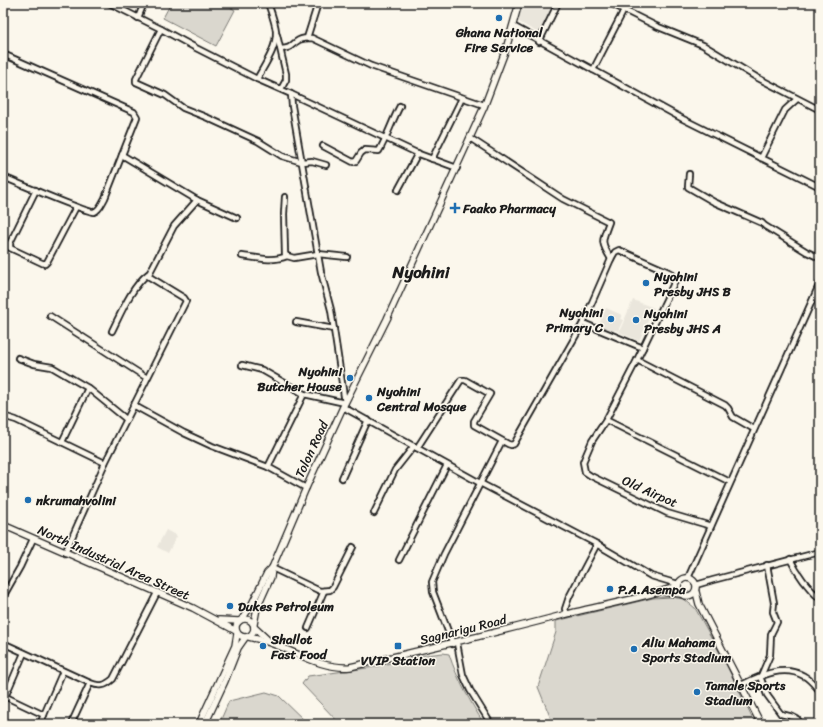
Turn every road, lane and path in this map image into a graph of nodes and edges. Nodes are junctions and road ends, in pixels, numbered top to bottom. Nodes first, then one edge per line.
1 (109, 3) edge
2 (144, 3) edge
3 (268, 3) edge
4 (318, 3) edge
5 (519, 3) edge
6 (558, 3) edge
7 (610, 3) edge
8 (624, 10) junction
9 (138, 18) junction
10 (512, 26) junction
11 (161, 28) junction
12 (276, 30) junction
13 (307, 38) junction
14 (539, 42) junction
15 (281, 49) junction
16 (3, 54) edge
17 (593, 70) junction
18 (257, 79) junction
19 (281, 89) junction
20 (291, 94) junction
21 (462, 98) junction
22 (797, 98) junction
23 (484, 105) junction
24 (400, 106) dead end
25 (820, 110) edge
26 (386, 138) junction
27 (470, 138) junction
28 (323, 146) dead end
29 (418, 153) junction
30 (122, 155) junction
31 (761, 158) junction
32 (432, 159) junction
33 (302, 162) junction
34 (326, 165) dead end
35 (456, 168) junction
36 (689, 174) dead end
37 (3, 178) edge
38 (820, 187) edge
39 (36, 190) junction
40 (398, 190) dead end
41 (285, 197) dead end
42 (197, 200) junction
43 (76, 207) junction
44 (237, 218) dead end
45 (318, 254) junction
46 (242, 256) dead end
47 (287, 256) junction
48 (347, 257) dead end
49 (820, 258) edge
50 (611, 259) junction
51 (148, 274) junction
52 (820, 283) edge
53 (50, 316) dead end
54 (296, 322) dead end
55 (583, 323) junction
56 (334, 329) junction
57 (112, 331) dead end
58 (643, 348) junction
59 (18, 358) dead end
60 (637, 360) junction
61 (242, 365) dead end
62 (147, 378) junction
63 (88, 388) junction
64 (304, 394) junction
65 (133, 405) junction
66 (344, 405) junction
67 (3, 416) edge
68 (126, 419) junction
69 (368, 420) junction
70 (606, 420) junction
71 (754, 429) junction
72 (502, 441) junction
73 (62, 442) junction
74 (415, 447) junction
75 (105, 463) junction
76 (447, 465) junction
77 (268, 467) junction
78 (342, 478) dead end
79 (730, 482) junction
80 (480, 483) junction
81 (306, 488) junction
82 (374, 513) dead end
83 (3, 525) edge
84 (711, 526) junction
85 (33, 539) junction
86 (597, 544) junction
87 (354, 546) dead end
88 (820, 552) edge
89 (65, 553) junction
90 (790, 559) junction
91 (399, 560) dead end
92 (767, 565) junction
93 (272, 568) junction
94 (688, 578) junction
95 (678, 585) junction
96 (696, 588) junction
97 (324, 591) junction
98 (661, 592) junction
99 (157, 593) junction
100 (681, 594) junction
101 (3, 597) edge
102 (687, 597) junction
103 (820, 599) edge
104 (699, 604) junction
105 (567, 614) junction
106 (215, 619) junction
107 (240, 620) junction
108 (254, 626) junction
109 (308, 628) dead end
110 (237, 633) junction
111 (247, 637) junction
112 (3, 643) edge
113 (272, 643) junction
114 (455, 643) junction
115 (24, 653) junction
116 (63, 671) junction
117 (761, 676) junction
118 (90, 683) junction
119 (741, 685) junction
120 (820, 691) edge
121 (4, 696) edge
122 (44, 715) junction
123 (40, 724) edge
124 (71, 724) edge
125 (199, 724) edge
126 (206, 724) edge
127 (491, 724) edge
128 (761, 724) edge
129 (801, 724) edge

1 - 9 street
2 - 9 street
3 - 12 street
4 - 13 street
5 - 10 main road, Tolon Road
6 - 14 street
7 - 8 street
8 - 17 street
8 - 22 street
9 - 11 street
10 - 14 street
10 - 23 main road, Tolon Road
11 - 18 street
11 - 33 street
12 - 15 street
12 - 18 street
13 - 15 street
13 - 21 street
14 - 17 street
15 - 19 street
16 - 30 street
17 - 31 street
18 - 19 street
19 - 20 street
20 - 26 street
20 - 33 street
21 - 23 street
21 - 32 street
22 - 25 street
22 - 31 street
23 - 27 main road, Tolon Road
24 - 26 street
26 - 28 street
26 - 29 street
27 - 35 main road, Tolon Road
27 - 50 street
29 - 32 street
29 - 40 street
30 - 42 street
30 - 43 street
31 - 38 street
32 - 35 street
33 - 34 street
33 - 45 street
35 - 66 main road, Tolon Road
36 - 49 street
37 - 39 street
39 - 43 street
39 - 43 street
41 - 47 street
42 - 44 street
42 - 51 street
45 - 47 street
45 - 48 street
45 - 56 street
46 - 47 street
50 - 55 street
50 - 58 street
51 - 57 street
51 - 62 street
52 - 71 street
53 - 62 street
54 - 56 street
55 - 58 street
55 - 72 street
56 - 66 street
58 - 60 street
59 - 63 street
60 - 70 street
60 - 71 street
61 - 64 street
62 - 65 street
63 - 68 street
63 - 73 street
64 - 66 street
64 - 77 street
65 - 68 street
65 - 77 street
66 - 69 street
66 - 81 main road, Tolon Road
67 - 73 street
68 - 75 street
69 - 74 street
69 - 78 street
70 - 79 street
70 - 84 street, Old Airpot
71 - 79 street
72 - 74 street
72 - 80 street
73 - 75 street
74 - 76 street
74 - 82 street
75 - 89 street
76 - 80 street
76 - 91 street
77 - 81 street
79 - 84 street
80 - 86 street
80 - 114 street
81 - 93 main road, Tolon Road
83 - 85 main road, North Industrial Area Street
84 - 94 street
85 - 89 main road, North Industrial Area Street
85 - 101 street
86 - 95 street
86 - 105 street
87 - 97 street
88 - 90 street
89 - 99 main road, North Industrial Area Street
90 - 92 street
90 - 103 street
92 - 96 street
92 - 117 street
93 - 97 street
93 - 107 main road
93 - 108 main road
94 - 95 main road
94 - 96 main road
95 - 98 main road, Sagnarigu Road
95 - 100 main road
96 - 102 main road
96 - 104 main road
97 - 109 street
98 - 100 main road, Sagnarigu Road
98 - 105 main road, Sagnarigu Road
99 - 106 main road, North Industrial Area Street
99 - 118 street
100 - 102 main road
102 - 104 main road
104 - 119 main road
105 - 114 main road, Sagnarigu Road
106 - 107 main road, North Industrial Area Street
106 - 110 main road, North Industrial Area Street
107 - 108 main road
107 - 110 main road
108 - 111 main road
108 - 113 main road, Sagnarigu Road
110 - 111 main road
110 - 125 main road
111 - 113 main road, Sagnarigu Road
111 - 126 main road
112 - 115 street
113 - 114 main road, Sagnarigu Road
114 - 127 street
115 - 116 street
115 - 121 street
116 - 118 street
116 - 122 street
117 - 119 street
117 - 120 street
117 - 129 street
118 - 124 street
119 - 128 main road
121 - 122 street
122 - 123 street

